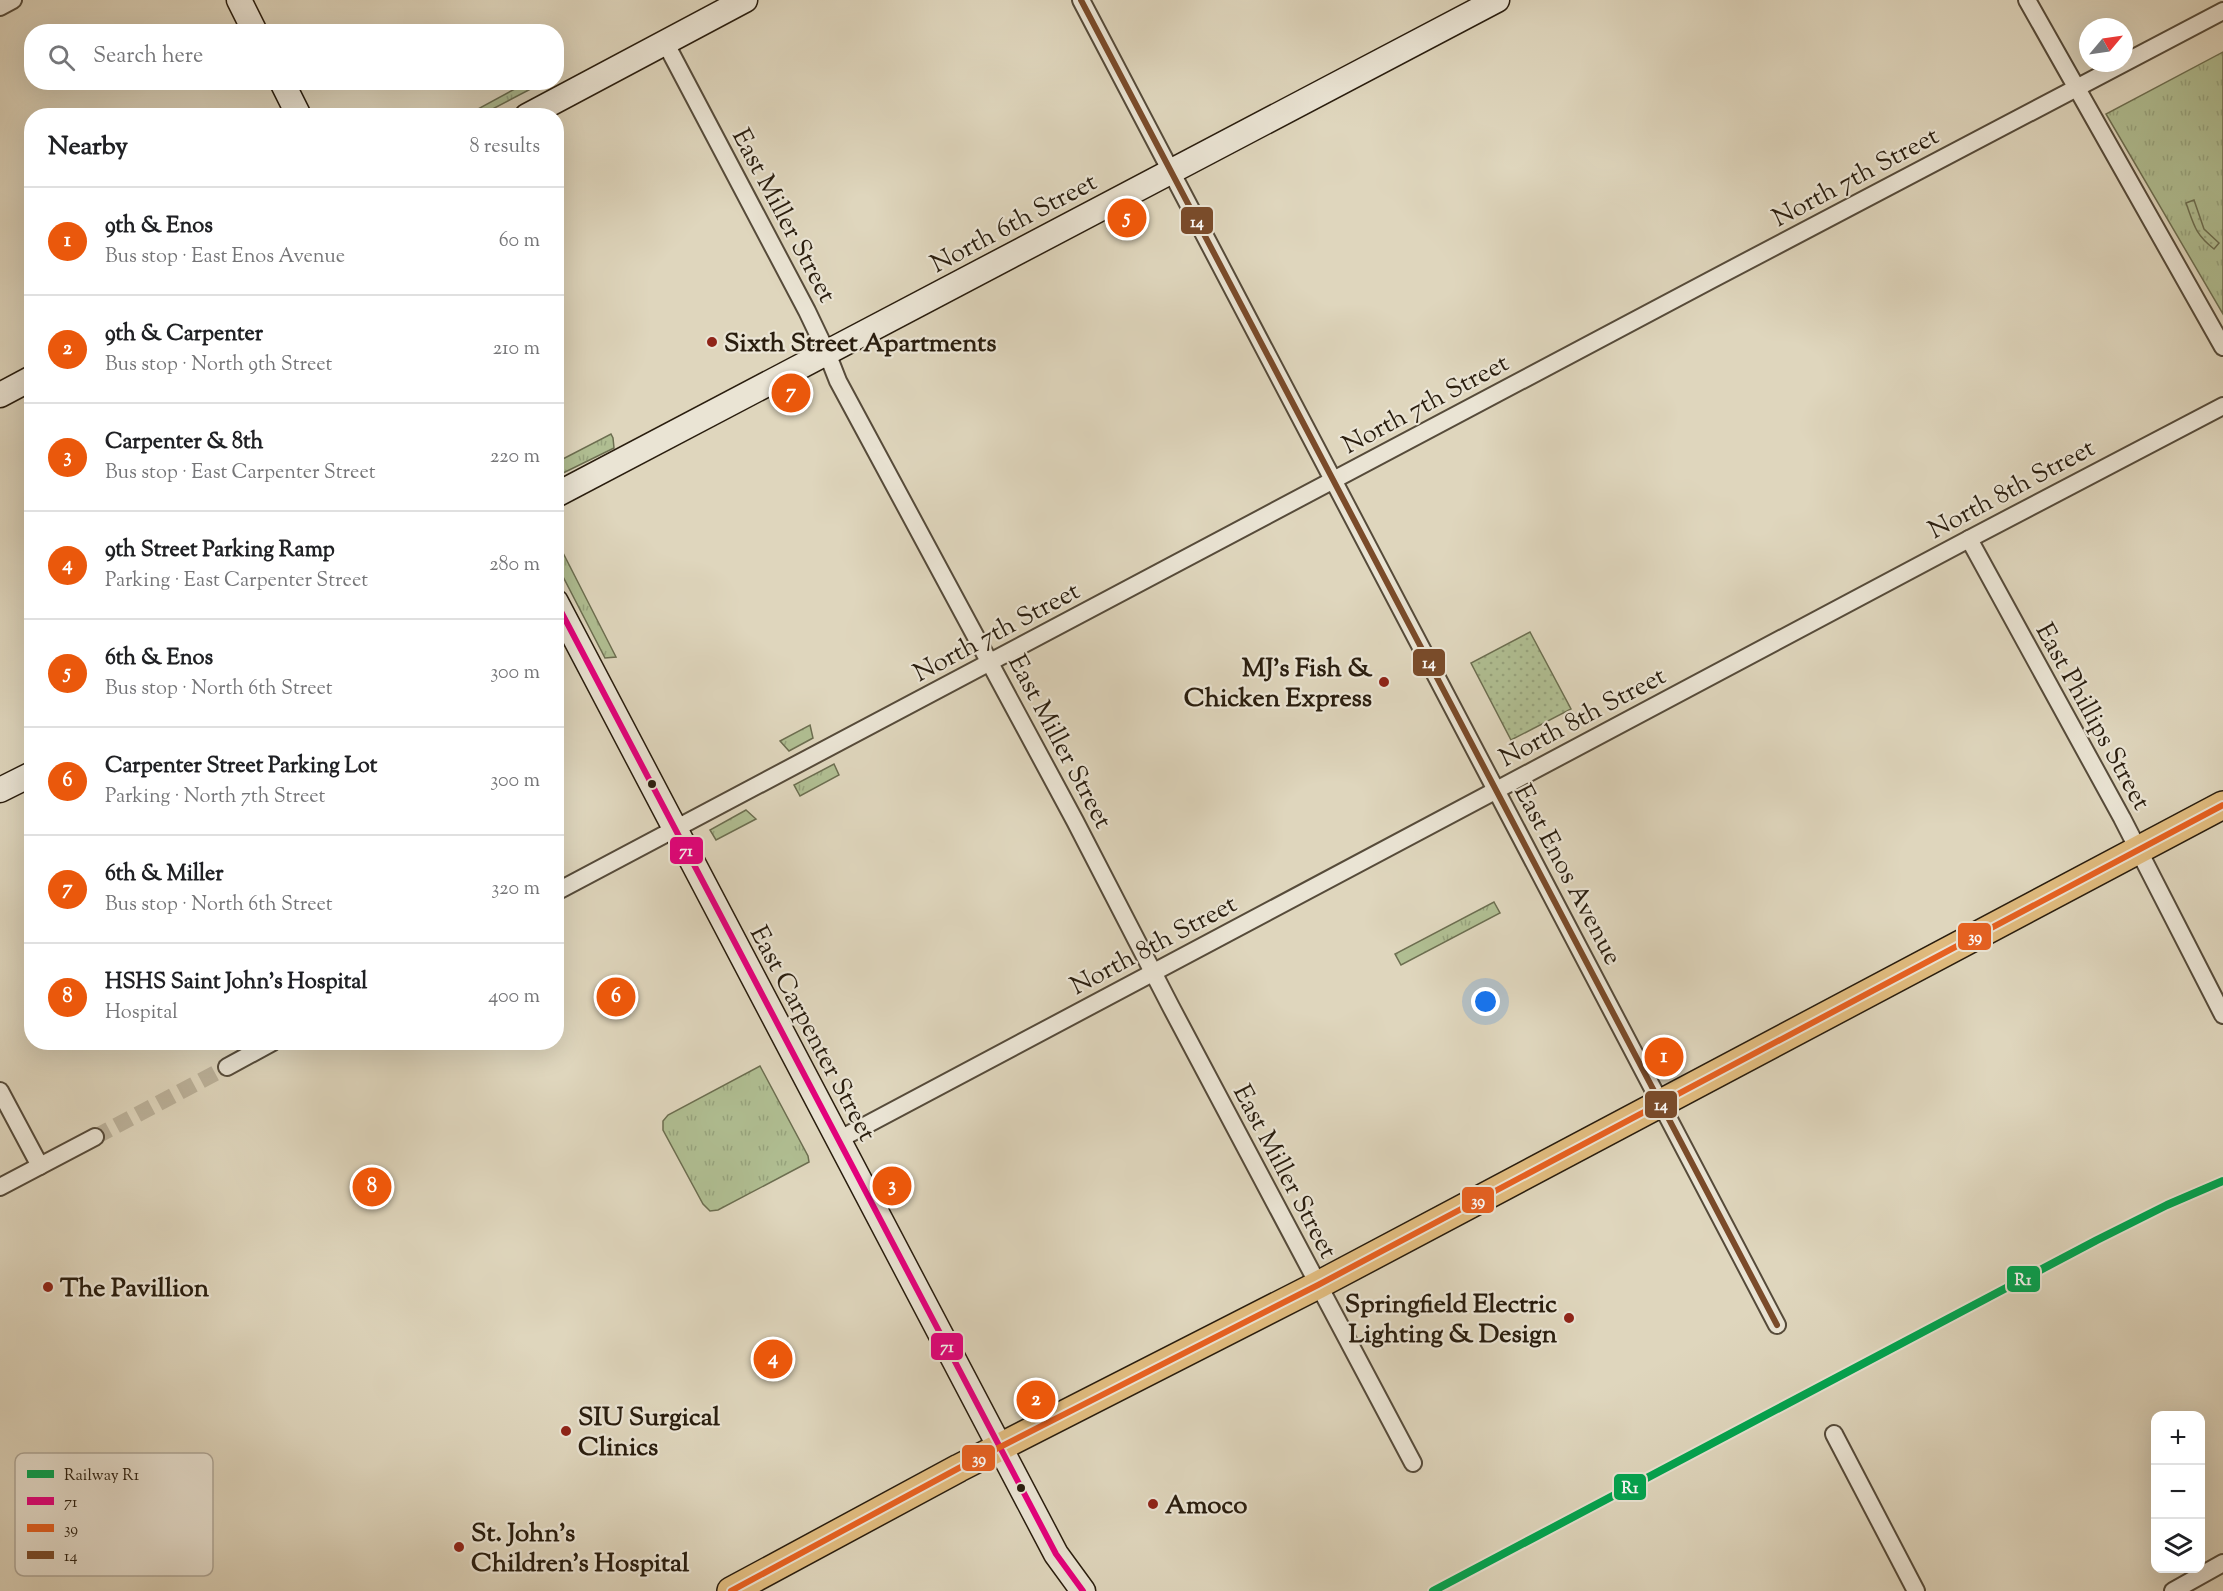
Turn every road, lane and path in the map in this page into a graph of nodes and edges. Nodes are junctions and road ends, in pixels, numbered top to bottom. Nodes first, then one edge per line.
1 (13, 0) edge
2 (238, 0) edge
3 (745, 0) edge
4 (1081, 0) edge
5 (1497, 0) edge
6 (2027, 0) edge
7 (0, 7) edge
8 (2223, 11) edge
9 (251, 24) edge
10 (665, 42) junction
11 (2077, 89) junction
12 (286, 90) edge
13 (295, 108) edge
14 (541, 108) edge
15 (1171, 172) junction
16 (2223, 347) edge
17 (827, 353) junction
18 (24, 382) edge
19 (0, 395) edge
20 (2223, 406) edge
21 (1333, 481) junction
22 (564, 491) edge
23 (1969, 538) junction
24 (564, 617) edge
25 (990, 663) junction
26 (24, 778) edge
27 (0, 790) edge
28 (1496, 790) junction
29 (2223, 805) edge
30 (676, 829) junction
31 (2138, 850) junction
32 (564, 888) edge
33 (1153, 973) junction
34 (2223, 1015) edge
35 (258, 1050) edge
36 (227, 1067) tunnel mouth
37 (0, 1091) edge
38 (1660, 1103) junction
39 (95, 1137) tunnel mouth
40 (838, 1140) junction
41 (40, 1166) junction
42 (0, 1187) edge
43 (1317, 1285) junction
44 (1777, 1325) dead end
45 (1834, 1434) dead end
46 (1000, 1448) junction
47 (1413, 1463) dead end
48 (1056, 1554) junction
49 (2223, 1563) edge
50 (731, 1591) edge
51 (1063, 1591) edge
52 (1083, 1591) edge
53 (1916, 1591) edge
54 (2173, 1591) edge

1 - 7 street
2 - 9 main road
3 - 10 main road
4 - 15 street, East Enos Avenue
5 - 15 main road, North 6th Street
6 - 11 street
8 - 11 street, North 7th Street
10 - 14 main road
10 - 17 street, East Miller Street
11 - 16 street
11 - 21 street, North 7th Street
12 - 13 main road
15 - 17 main road, North 6th Street
15 - 21 street, East Enos Avenue
17 - 22 main road, North 6th Street
17 - 25 street, East Miller Street
18 - 19 main road
20 - 23 street, North 8th Street
21 - 25 street, North 7th Street
21 - 28 street, East Enos Avenue
23 - 28 street, North 8th Street
23 - 31 street, East Phillips Street
24 - 30 main road, East Carpenter Street
25 - 30 street, North 7th Street
25 - 33 street, East Miller Street
26 - 27 main road
28 - 33 street, North 8th Street
28 - 38 street, East Enos Avenue
29 - 31 main road
30 - 32 street, North 7th Street
30 - 40 main road, East Carpenter Street
31 - 34 street, East Phillips Street
31 - 38 main road
33 - 40 street, North 8th Street
33 - 43 street, East Miller Street
35 - 36 street
37 - 41 street
38 - 43 main road
38 - 44 street, East Enos Avenue
39 - 41 street
40 - 46 main road, East Carpenter Street
41 - 42 street
43 - 46 main road
43 - 47 street, East Miller Street
45 - 53 street
46 - 48 main road, East Carpenter Street
46 - 50 main road
48 - 51 main road, East Carpenter Street
48 - 52 main road, East Carpenter Street
49 - 54 street

